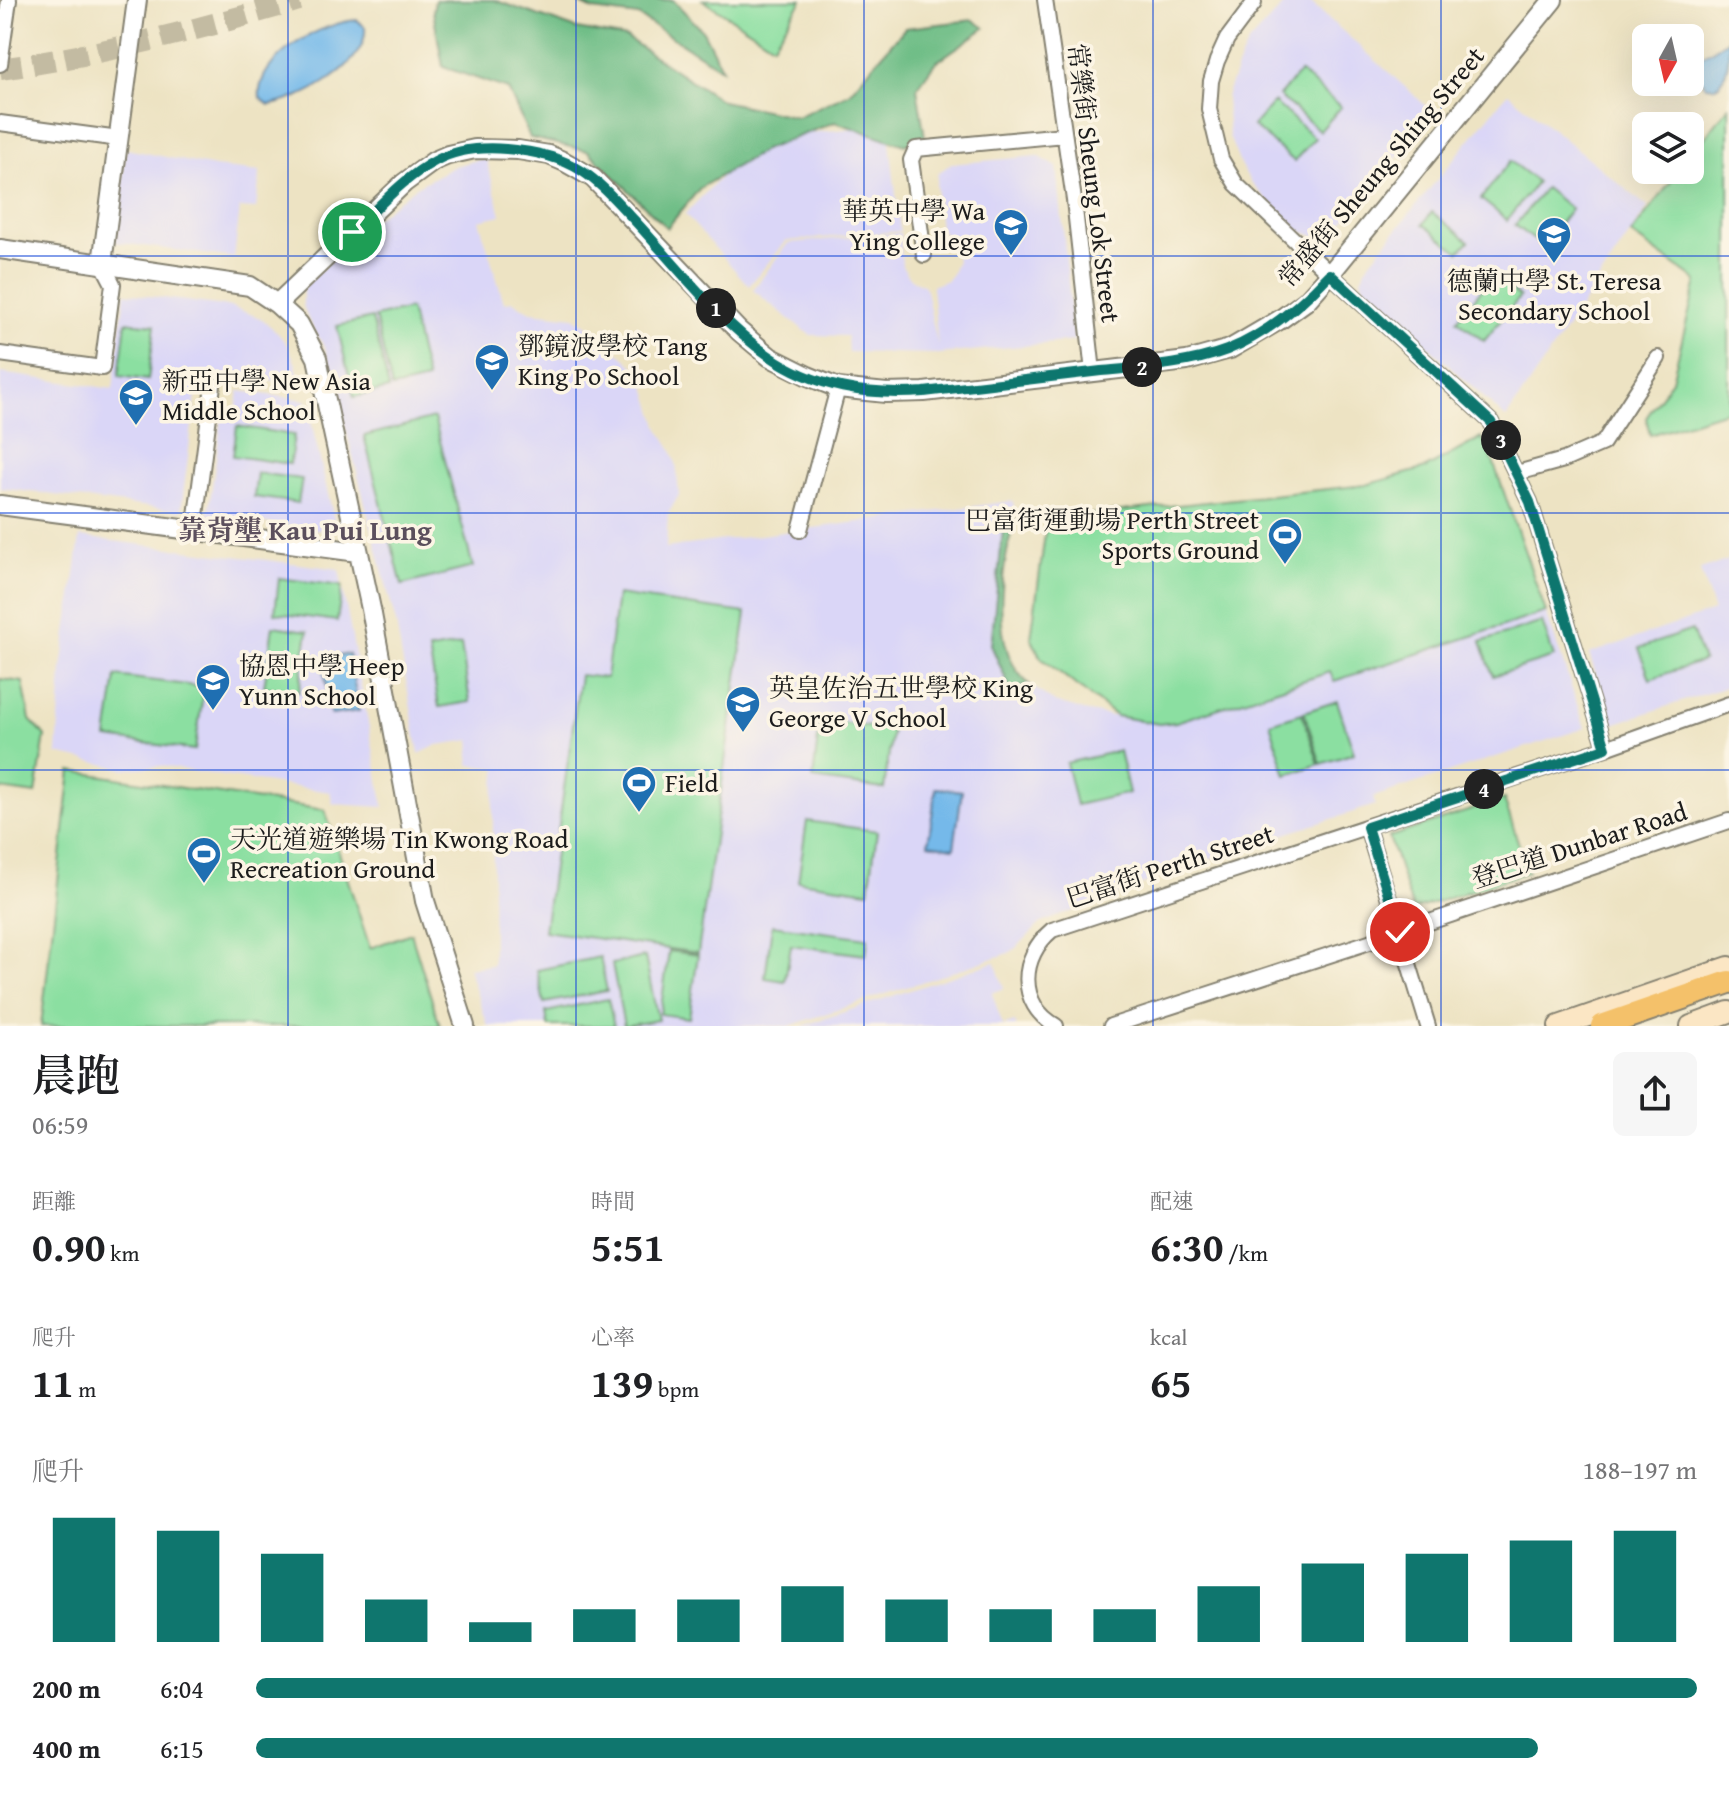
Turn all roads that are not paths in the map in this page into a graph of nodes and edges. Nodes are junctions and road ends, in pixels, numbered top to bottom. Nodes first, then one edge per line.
1 (9, 0) edge
2 (137, 0) edge
3 (1045, 0) edge
4 (1553, 0) edge
5 (1254, 3) dead end
6 (0, 64) edge
7 (0, 123) edge
8 (1064, 135) junction
9 (119, 139) junction
10 (0, 249) edge
11 (924, 255) dead end
12 (102, 263) junction
13 (1330, 274) junction
14 (277, 304) junction
15 (0, 354) edge
16 (1658, 358) dead end
17 (1093, 372) junction
18 (213, 385) dead end
19 (838, 388) junction
20 (1517, 473) junction
21 (0, 505) edge
22 (800, 530) dead end
23 (194, 531) junction
24 (358, 552) junction
25 (1729, 704) edge
26 (1606, 748) junction
27 (1729, 821) edge
28 (1367, 827) junction
29 (1400, 932) junction
30 (1729, 967) edge
31 (1729, 982) edge
32 (1729, 995) edge
33 (1729, 1012) edge
34 (465, 1026) edge
35 (1056, 1026) edge
36 (1111, 1026) edge
37 (1428, 1026) edge
38 (1559, 1026) edge
39 (1602, 1026) edge
40 (1640, 1026) edge
41 (1691, 1026) edge

1 - 6 street
2 - 9 street
3 - 8 street, 常樂街 Sheung Lok Street
4 - 13 street, 常盛街 Sheung Shing Street
5 - 13 street
7 - 9 street
8 - 11 street
8 - 17 street, 常樂街 Sheung Lok Street
9 - 12 street
10 - 12 street
12 - 14 street
12 - 15 street
13 - 17 street, 常盛街 Sheung Shing Street
13 - 20 street
14 - 19 street, 常盛街 Sheung Shing Street
14 - 24 street
16 - 20 street
17 - 19 street, 常盛街 Sheung Shing Street
18 - 23 street
19 - 22 street
20 - 26 street
21 - 23 street
23 - 24 street
24 - 34 street
25 - 26 street, 巴富街 Perth Street
26 - 28 street, 巴富街 Perth Street
27 - 29 street, 登巴道 Dunbar Road
28 - 29 street
28 - 35 street, 巴富街 Perth Street
29 - 36 street, 登巴道 Dunbar Road
29 - 37 street
30 - 38 main road
31 - 39 main road
32 - 40 main road
33 - 41 main road

